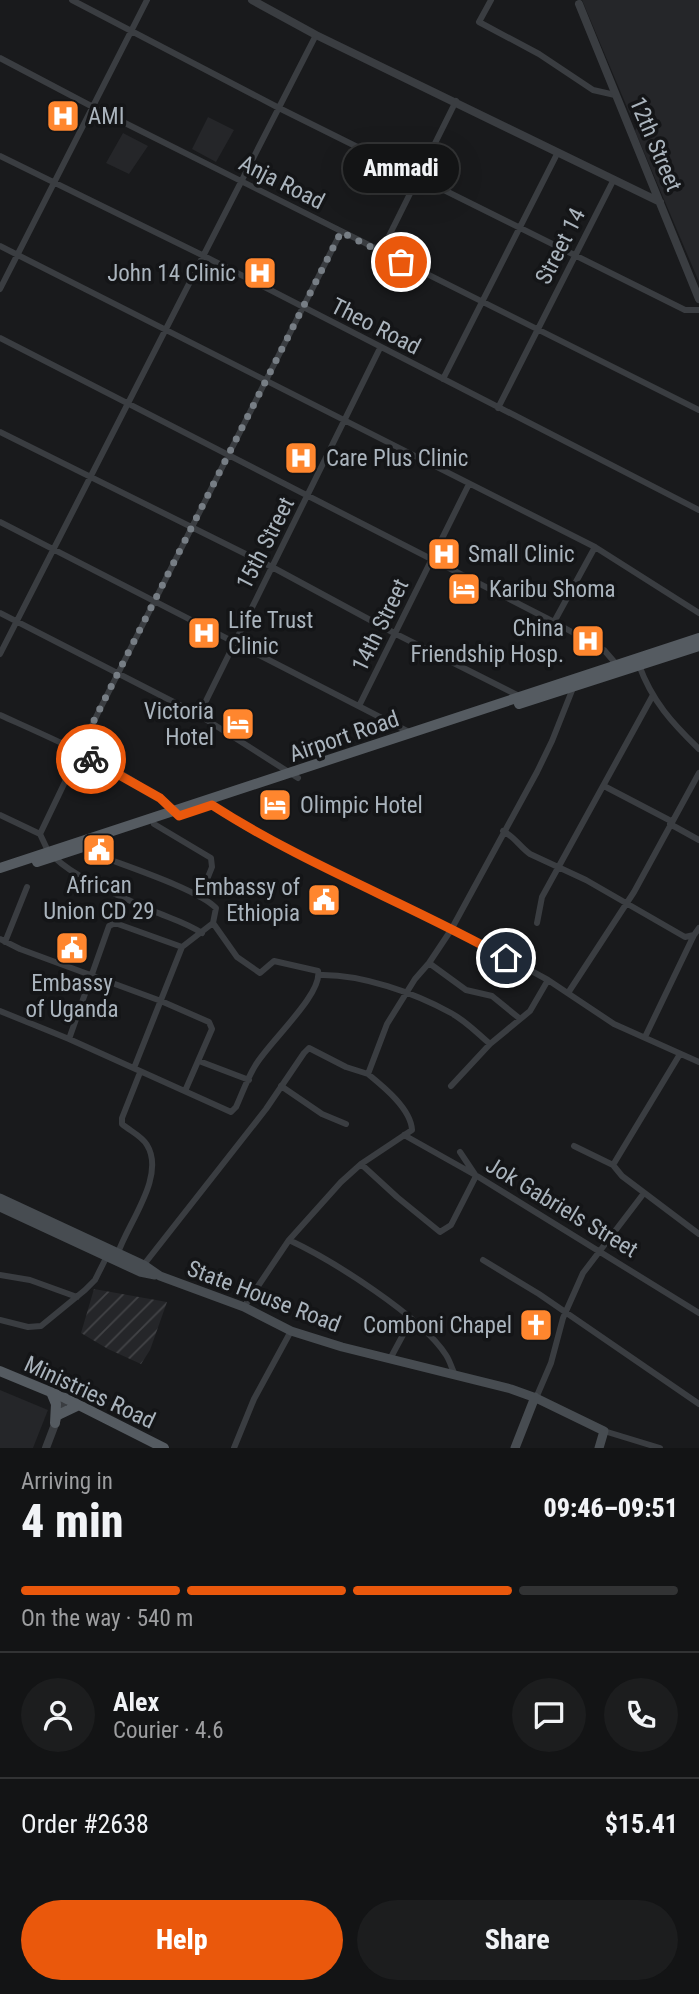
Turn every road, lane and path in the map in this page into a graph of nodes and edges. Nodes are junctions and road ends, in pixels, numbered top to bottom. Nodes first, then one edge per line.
1 (72, 0) edge
2 (147, 0) edge
3 (252, 0) edge
4 (492, 0) edge
5 (569, 0) edge
6 (579, 4) joint
7 (132, 31) junction
8 (316, 35) junction
9 (0, 58) edge
10 (615, 95) junction
11 (456, 101) junction
12 (93, 107) junction
13 (279, 108) junction
14 (558, 152) junction
15 (0, 156) edge
16 (418, 177) junction
17 (614, 179) junction
18 (241, 181) junction
19 (54, 183) junction
20 (660, 202) junction
21 (519, 227) junction
22 (341, 232) junction
23 (0, 246) edge
24 (381, 252) junction
25 (18, 255) junction
26 (575, 255) junction
27 (204, 256) junction
28 (0, 289) edge
29 (699, 299) edge
30 (482, 302) junction
31 (303, 309) junction
32 (699, 310) edge
33 (536, 329) junction
34 (167, 330) junction
35 (0, 338) edge
36 (380, 348) junction
37 (443, 379) junction
38 (267, 382) junction
39 (129, 405) junction
40 (499, 408) junction
41 (699, 410) edge
42 (345, 421) junction
43 (0, 432) edge
44 (229, 456) junction
45 (93, 476) junction
46 (469, 484) junction
47 (309, 495) junction
48 (699, 510) edge
49 (0, 522) edge
50 (191, 528) junction
51 (595, 547) junction
52 (52, 550) junction
53 (432, 558) junction
54 (272, 567) junction
55 (154, 602) junction
56 (0, 613) edge
57 (699, 613) edge
58 (17, 621) junction
59 (554, 622) junction
60 (396, 634) junction
61 (699, 638) edge
62 (234, 642) junction
63 (699, 646) edge
64 (0, 654) edge
65 (617, 665) junction
66 (639, 665) junction
67 (118, 673) junction
68 (573, 688) junction
69 (653, 695) junction
70 (524, 699) junction
71 (359, 706) junction
72 (0, 715) edge
73 (199, 715) junction
74 (411, 733) junction
75 (699, 749) edge
76 (78, 752) junction
77 (699, 773) edge
78 (295, 776) junction
79 (604, 786) junction
80 (212, 805) junction
81 (176, 814) junction
82 (0, 815) edge
83 (671, 822) junction
84 (154, 824) junction
85 (503, 831) junction
86 (40, 834) junction
87 (699, 840) edge
88 (96, 843) junction
89 (51, 854) junction
90 (0, 868) edge
91 (559, 868) junction
92 (0, 874) edge
93 (27, 887) dead end
94 (200, 897) junction
95 (627, 903) junction
96 (213, 923) junction
97 (537, 923) dead end
98 (699, 928) edge
99 (451, 930) junction
100 (202, 933) junction
101 (694, 935) junction
102 (2, 940) edge
103 (182, 947) junction
104 (429, 963) junction
105 (91, 975) junction
106 (320, 975) junction
107 (548, 981) junction
108 (406, 993) junction
109 (568, 993) junction
110 (161, 1001) junction
111 (0, 1010) edge
112 (519, 1018) junction
113 (645, 1037) dead end
114 (69, 1039) junction
115 (490, 1044) junction
116 (680, 1054) junction
117 (199, 1061) junction
118 (699, 1062) edge
119 (136, 1072) junction
120 (368, 1074) junction
121 (248, 1080) junction
122 (281, 1086) junction
123 (450, 1086) dead end
124 (185, 1091) junction
125 (346, 1124) dead end
126 (404, 1135) junction
127 (574, 1146) dead end
128 (460, 1152) dead end
129 (361, 1164) junction
130 (613, 1165) junction
131 (644, 1193) junction
132 (0, 1198) edge
133 (3, 1210) edge
134 (699, 1234) edge
135 (289, 1240) junction
136 (600, 1252) junction
137 (111, 1253) junction
138 (483, 1260) dead end
139 (142, 1268) junction
140 (0, 1275) edge
141 (77, 1297) junction
142 (244, 1307) junction
143 (566, 1312) junction
144 (699, 1313) edge
145 (0, 1320) edge
146 (411, 1320) junction
147 (291, 1331) junction
148 (390, 1359) junction
149 (0, 1371) edge
150 (455, 1375) junction
151 (51, 1392) junction
152 (65, 1398) junction
153 (535, 1398) junction
154 (699, 1404) edge
155 (79, 1405) junction
156 (57, 1419) junction
157 (604, 1431) junction
158 (46, 1448) edge
159 (164, 1448) edge
160 (234, 1448) edge
161 (515, 1448) edge
162 (599, 1448) edge
163 (660, 1448) edge

1 - 7 street
2 - 7 street
3 - 8 street
4 - 10 street
5 - 6 street
6 - 10 street, 12th Street
7 - 12 street
7 - 13 street
8 - 11 street
8 - 13 street
9 - 12 street, Anja Road
10 - 20 street, 12th Street
11 - 14 street
11 - 16 street
12 - 18 street, Anja Road
12 - 19 street
13 - 16 street
13 - 18 street
14 - 17 street
14 - 21 street
15 - 19 street, Theo Road
16 - 21 street
16 - 24 street
17 - 20 street
17 - 26 street, Street 14
18 - 22 street, Anja Road
18 - 27 street
19 - 25 street
19 - 27 street, Theo Road
20 - 29 street, 12th Street
21 - 26 street
21 - 30 street
22 - 24 street, Anja Road
22 - 31 street
23 - 25 street
24 - 30 street, Anja Road
25 - 28 street
25 - 34 street
26 - 32 street
26 - 33 street, Street 14
27 - 31 street, Theo Road
27 - 34 street
30 - 33 street, Anja Road
30 - 37 street
31 - 36 street, Theo Road
31 - 38 street
33 - 40 street, Street 14
33 - 41 street, Anja Road
34 - 38 street
34 - 39 street
35 - 39 street
36 - 37 street, Theo Road
36 - 42 street, 15th Street
37 - 40 street, Theo Road
38 - 42 street
38 - 44 street
39 - 44 street
39 - 45 street
40 - 48 street, Theo Road
42 - 46 street
42 - 47 street, 15th Street
43 - 45 street
44 - 47 street
44 - 50 street
45 - 50 street
45 - 52 street
46 - 51 street
46 - 53 street, 14th Street
47 - 53 street
47 - 54 street, 15th Street
49 - 52 street
50 - 54 street
50 - 55 street
51 - 57 street
51 - 59 street
52 - 55 street
52 - 58 street
53 - 59 street
53 - 60 street, 14th Street
54 - 60 street
54 - 62 street, 15th Street
55 - 62 street
55 - 67 street
56 - 58 street
58 - 64 street
58 - 67 street
59 - 65 street
60 - 70 street
60 - 71 street, 14th Street
61 - 65 main road, Airport Road
62 - 71 street
62 - 73 street, 15th Street
63 - 66 main road, Airport Road
65 - 70 main road, Airport Road
66 - 68 main road, Airport Road
66 - 69 street
67 - 73 street
67 - 76 street
68 - 70 main road, Airport Road
68 - 85 street
69 - 75 street
69 - 79 street
70 - 74 main road, Airport Road
70 - 78 main road, Airport Road
71 - 74 street
72 - 76 street
73 - 78 street
74 - 78 main road, Airport Road
76 - 81 street
76 - 86 street
77 - 83 street
78 - 80 main road, Airport Road
78 - 81 main road, Airport Road
79 - 83 street
79 - 91 street
80 - 81 main road, Airport Road
80 - 99 street
81 - 84 main road, Airport Road
81 - 89 main road, Airport Road
82 - 86 street
83 - 87 street
83 - 95 street
84 - 88 main road, Airport Road
84 - 94 street
85 - 91 street
85 - 99 street
86 - 89 street
88 - 89 main road, Airport Road
88 - 94 street
89 - 90 main road, Airport Road
89 - 92 main road, Airport Road
89 - 100 street
91 - 95 street
91 - 97 street
93 - 102 street
94 - 96 street
95 - 101 street
95 - 109 street
96 - 100 street
96 - 106 street
98 - 101 street
99 - 104 street
99 - 107 street
100 - 103 street
101 - 113 street
102 - 105 street
103 - 105 street
103 - 110 street
104 - 108 street
104 - 112 street
105 - 110 street
105 - 114 street
106 - 108 street
106 - 121 street
107 - 109 street
107 - 112 street
108 - 115 street
108 - 120 street
109 - 116 street
110 - 117 street
110 - 119 street
111 - 114 street
112 - 115 street
114 - 119 street
115 - 123 street
116 - 118 street
116 - 130 street
117 - 121 street
117 - 124 street
119 - 124 street
119 - 137 street
120 - 122 street
120 - 126 street
121 - 124 street
122 - 125 street
122 - 139 street
126 - 129 street
126 - 136 street, Jok Gabriels Street
127 - 130 street
128 - 129 street
129 - 135 street
130 - 131 street
131 - 134 street
131 - 136 street
132 - 137 main road
133 - 137 main road
135 - 142 street
135 - 146 street
136 - 143 street
136 - 144 street, Jok Gabriels Street
137 - 139 main road, State House Road
137 - 141 street
138 - 143 street
139 - 142 main road, State House Road
140 - 141 street
141 - 145 street
142 - 147 main road, State House Road
143 - 153 street
143 - 154 street
146 - 148 street
146 - 150 street
147 - 148 main road, State House Road
147 - 160 street
148 - 150 main road, State House Road
149 - 151 main road, Ministries Road
150 - 153 main road, State House Road
151 - 152 main road, Ministries Road
151 - 156 main road
152 - 155 main road, Ministries Road
152 - 156 street
153 - 157 main road, State House Road
153 - 161 main road
155 - 156 main road
155 - 159 main road, Ministries Road
156 - 158 street
157 - 162 main road
157 - 163 street, State House Road

